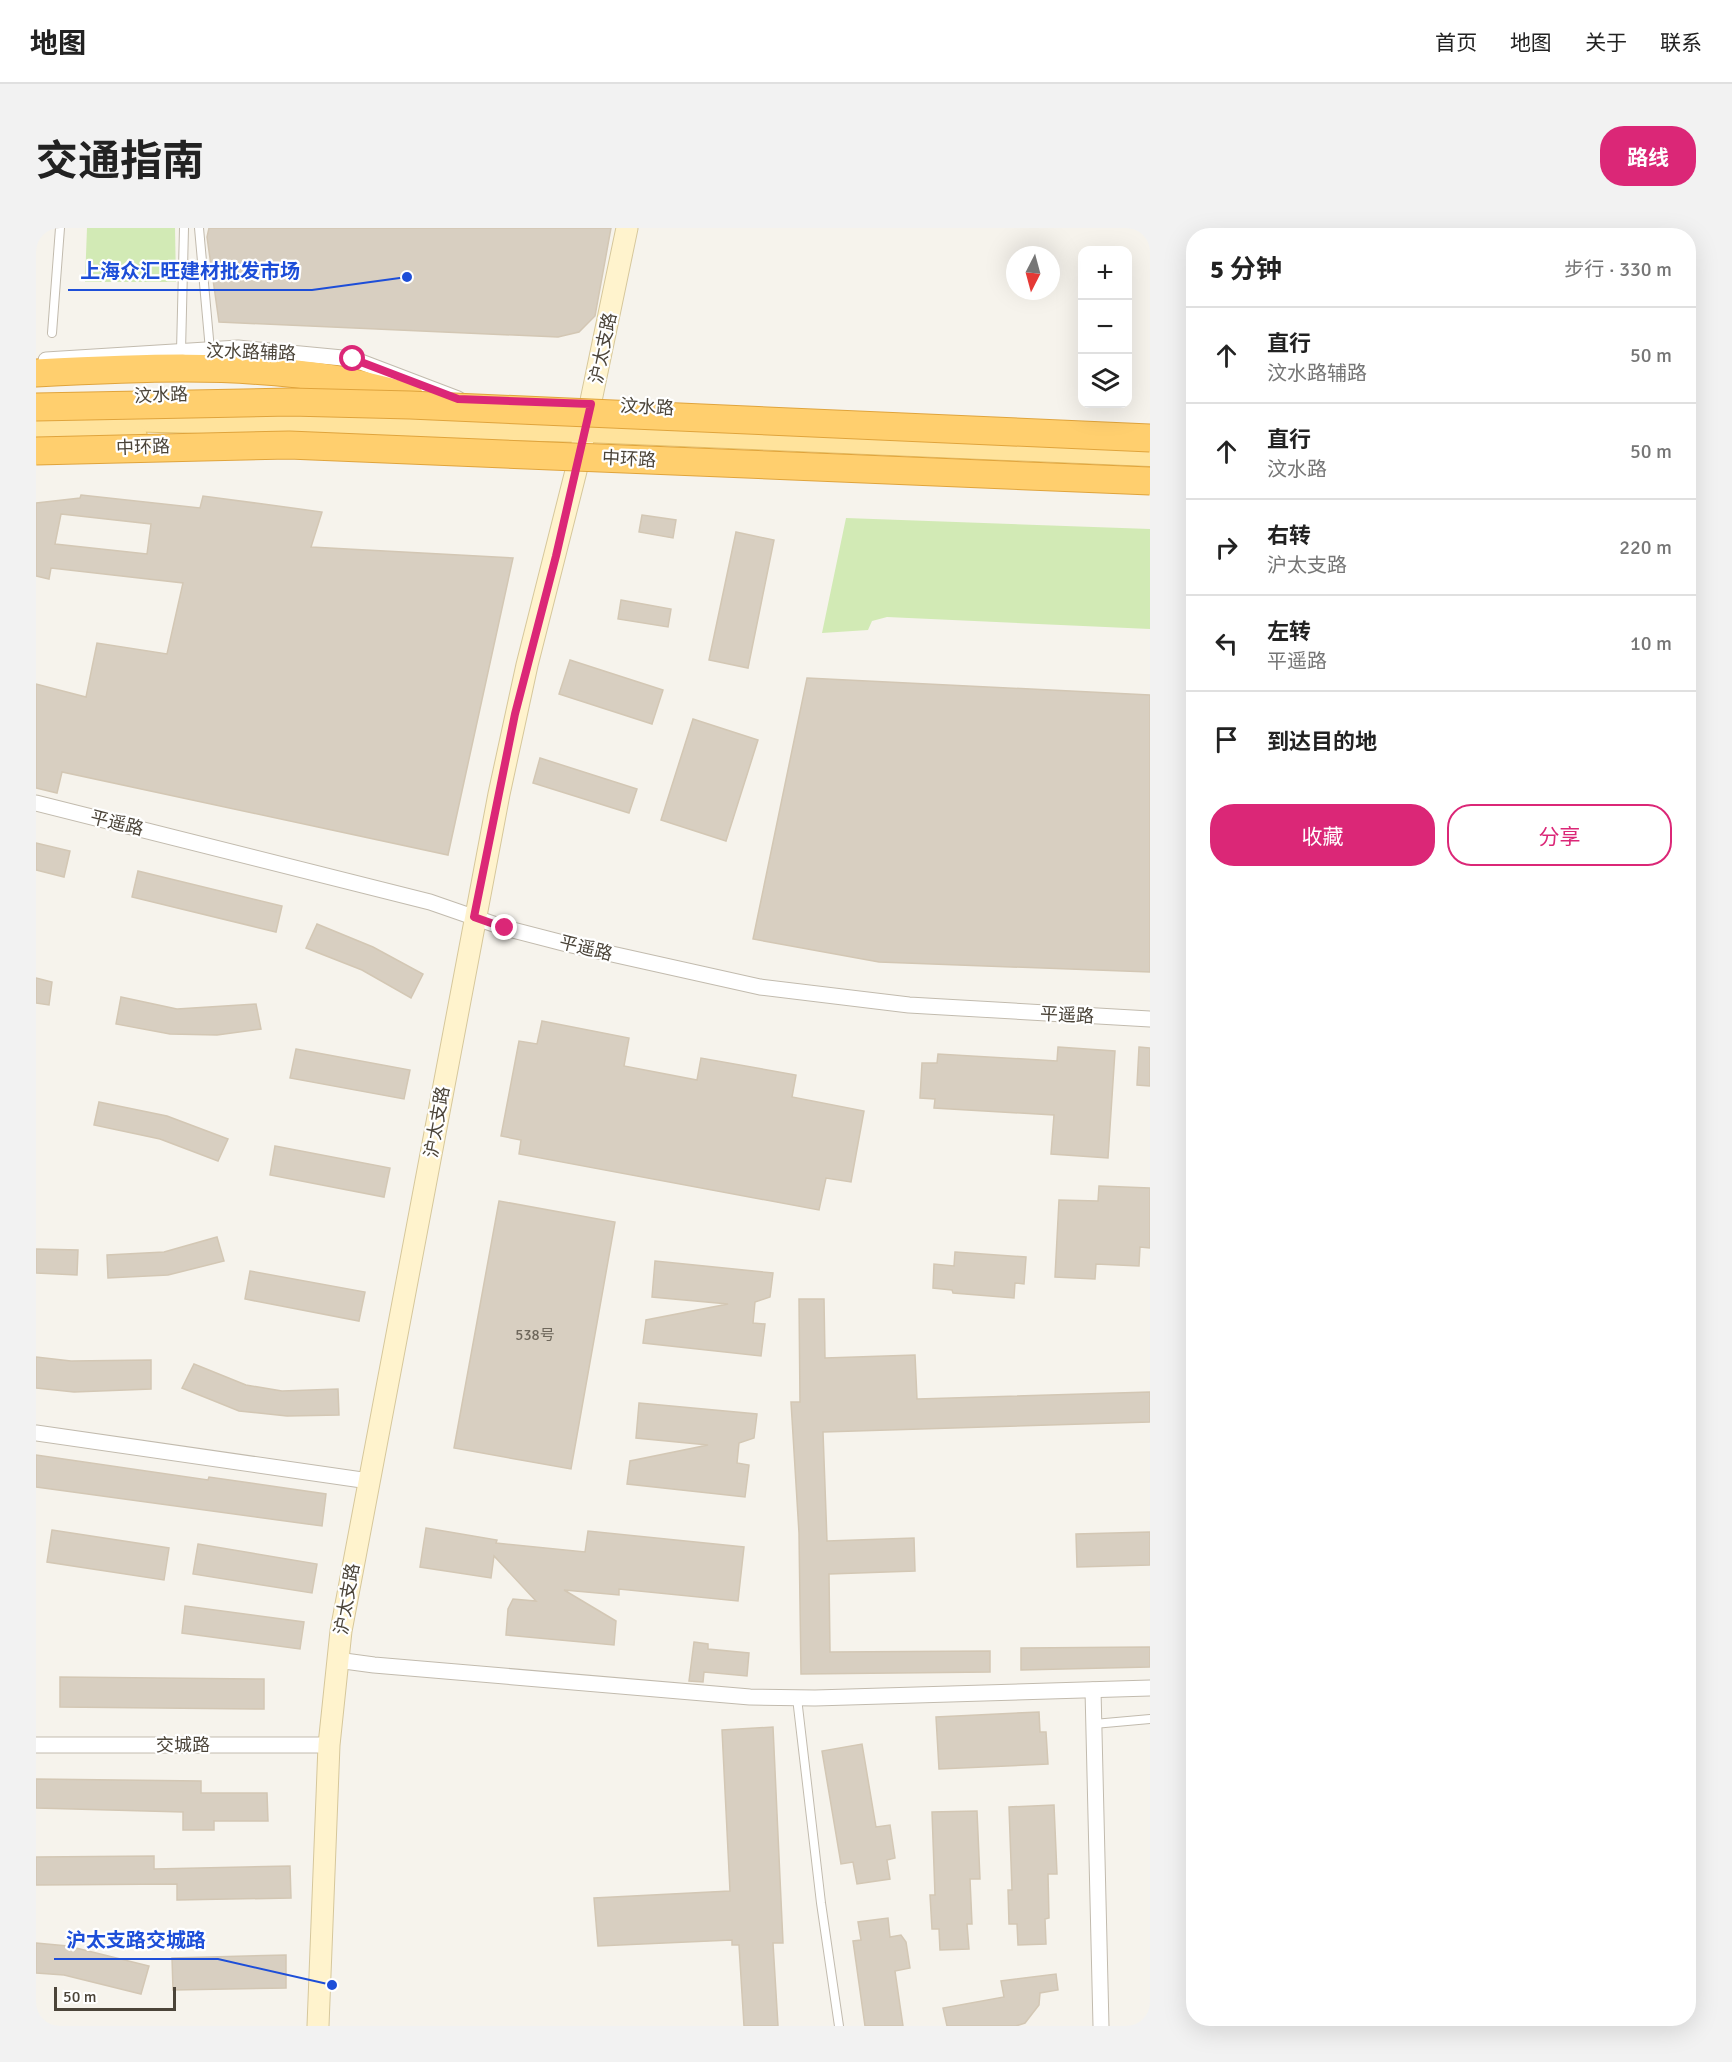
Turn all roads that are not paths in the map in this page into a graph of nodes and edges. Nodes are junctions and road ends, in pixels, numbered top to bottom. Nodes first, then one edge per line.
1 (60, 228) edge
2 (184, 228) edge
3 (199, 228) edge
4 (627, 228) edge
5 (52, 333) dead end
6 (210, 350) junction
7 (180, 351) junction
8 (36, 361) edge
9 (36, 373) edge
10 (331, 394) junction
11 (410, 398) junction
12 (36, 399) edge
13 (458, 399) junction
14 (591, 404) junction
15 (36, 407) edge
16 (960, 421) junction
17 (36, 422) edge
18 (267, 423) junction
19 (1096, 427) junction
20 (1150, 429) edge
21 (36, 438) edge
22 (1150, 438) edge
23 (894, 443) junction
24 (582, 446) junction
25 (1150, 447) edge
26 (36, 451) edge
27 (1150, 454) edge
28 (36, 460) edge
29 (1150, 469) edge
30 (1150, 481) edge
31 (1150, 489) edge
32 (36, 803) edge
33 (474, 917) junction
34 (1150, 1019) edge
35 (36, 1433) edge
36 (369, 1481) junction
37 (337, 1660) junction
38 (1150, 1688) edge
39 (1093, 1690) junction
40 (797, 1698) junction
41 (1150, 1719) edge
42 (1094, 1724) junction
43 (36, 1745) edge
44 (329, 1745) junction
45 (318, 2026) edge
46 (839, 2026) edge
47 (1101, 2026) edge

1 - 5 lane
2 - 7 lane
3 - 6 lane
4 - 14 street, 沪太支路
6 - 7 street, 汶水路辅路
6 - 13 street, 汶水路辅路
7 - 8 street, 汶水路辅路
9 - 11 highway
10 - 11 main road, 汶水路
10 - 12 main road, 汶水路
10 - 18 main road
11 - 13 main road, 汶水路
13 - 14 main road, 汶水路
14 - 16 main road, 汶水路
14 - 24 street, 沪太支路
15 - 22 highway, bridge
16 - 19 main road, 汶水路
16 - 23 main road
17 - 18 main road, 汶水路
18 - 24 main road, 汶水路
19 - 20 main road, 汶水路
19 - 25 main road
21 - 24 main road, 汶水路
23 - 24 main road, 汶水路
23 - 27 main road, 汶水路
24 - 28 main road, 汶水路
24 - 29 main road, 汶水路
24 - 31 main road, 汶水路
24 - 33 street, 沪太支路
26 - 30 highway, 中环路, bridge
32 - 33 street, 平遥路
33 - 34 street, 平遥路
33 - 36 street, 沪太支路
35 - 36 street
36 - 37 street, 沪太支路
37 - 40 street
37 - 44 street, 沪太支路
38 - 39 street
39 - 40 street
39 - 42 street
40 - 46 lane
41 - 42 lane
42 - 47 street
43 - 44 street, 交城路
44 - 45 street, 沪太支路

